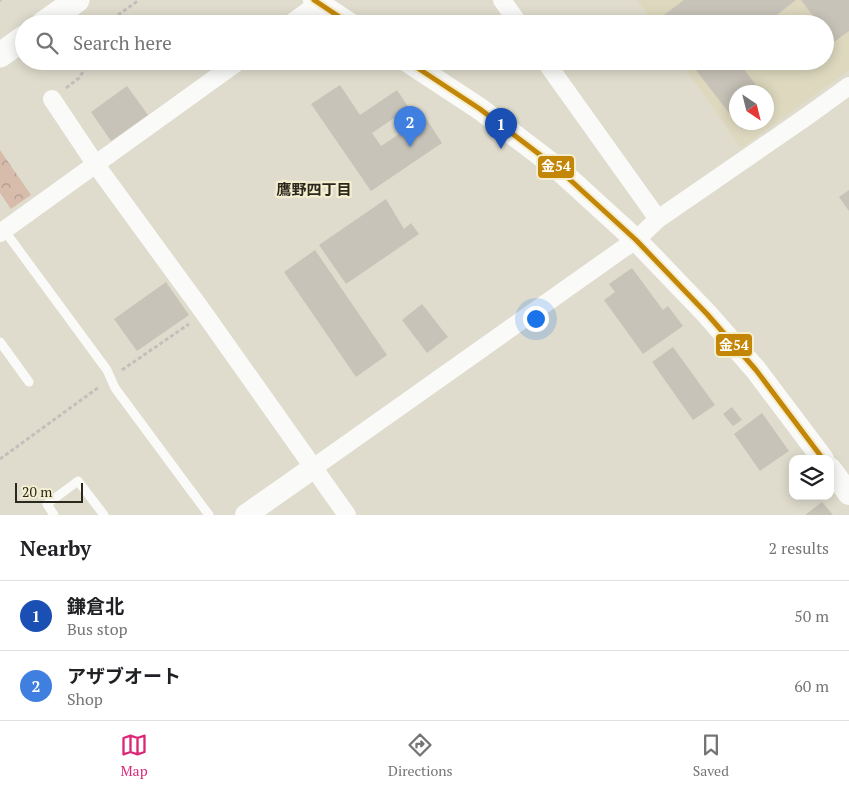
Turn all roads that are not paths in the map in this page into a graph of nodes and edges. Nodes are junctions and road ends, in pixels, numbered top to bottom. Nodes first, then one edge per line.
1 (76, 0) edge
2 (502, 0) edge
3 (319, 1) edge
4 (55, 15) edge
5 (301, 15) edge
6 (338, 15) edge
7 (512, 15) edge
8 (15, 44) edge
9 (0, 55) edge
10 (227, 70) edge
11 (421, 70) edge
12 (551, 70) edge
13 (849, 86) edge
14 (52, 99) road end
15 (96, 165) junction
16 (658, 219) junction
17 (2, 232) edge
18 (636, 240) junction
19 (0, 342) edge
20 (29, 382) dead end
21 (820, 455) edge
22 (312, 468) junction
23 (834, 473) edge
24 (849, 494) edge
25 (54, 515) edge
26 (104, 515) edge
27 (209, 515) edge
28 (246, 515) edge
29 (346, 515) edge

1 - 4 main road
2 - 7 street
3 - 5 street
3 - 6 street
8 - 9 main road
10 - 15 street
11 - 18 street
12 - 16 street
13 - 16 street
14 - 15 street
15 - 17 street
15 - 22 street
16 - 18 street
17 - 27 lane
18 - 21 street
18 - 22 street
19 - 20 lane
22 - 28 street
22 - 29 street
23 - 24 street
25 - 26 lane

